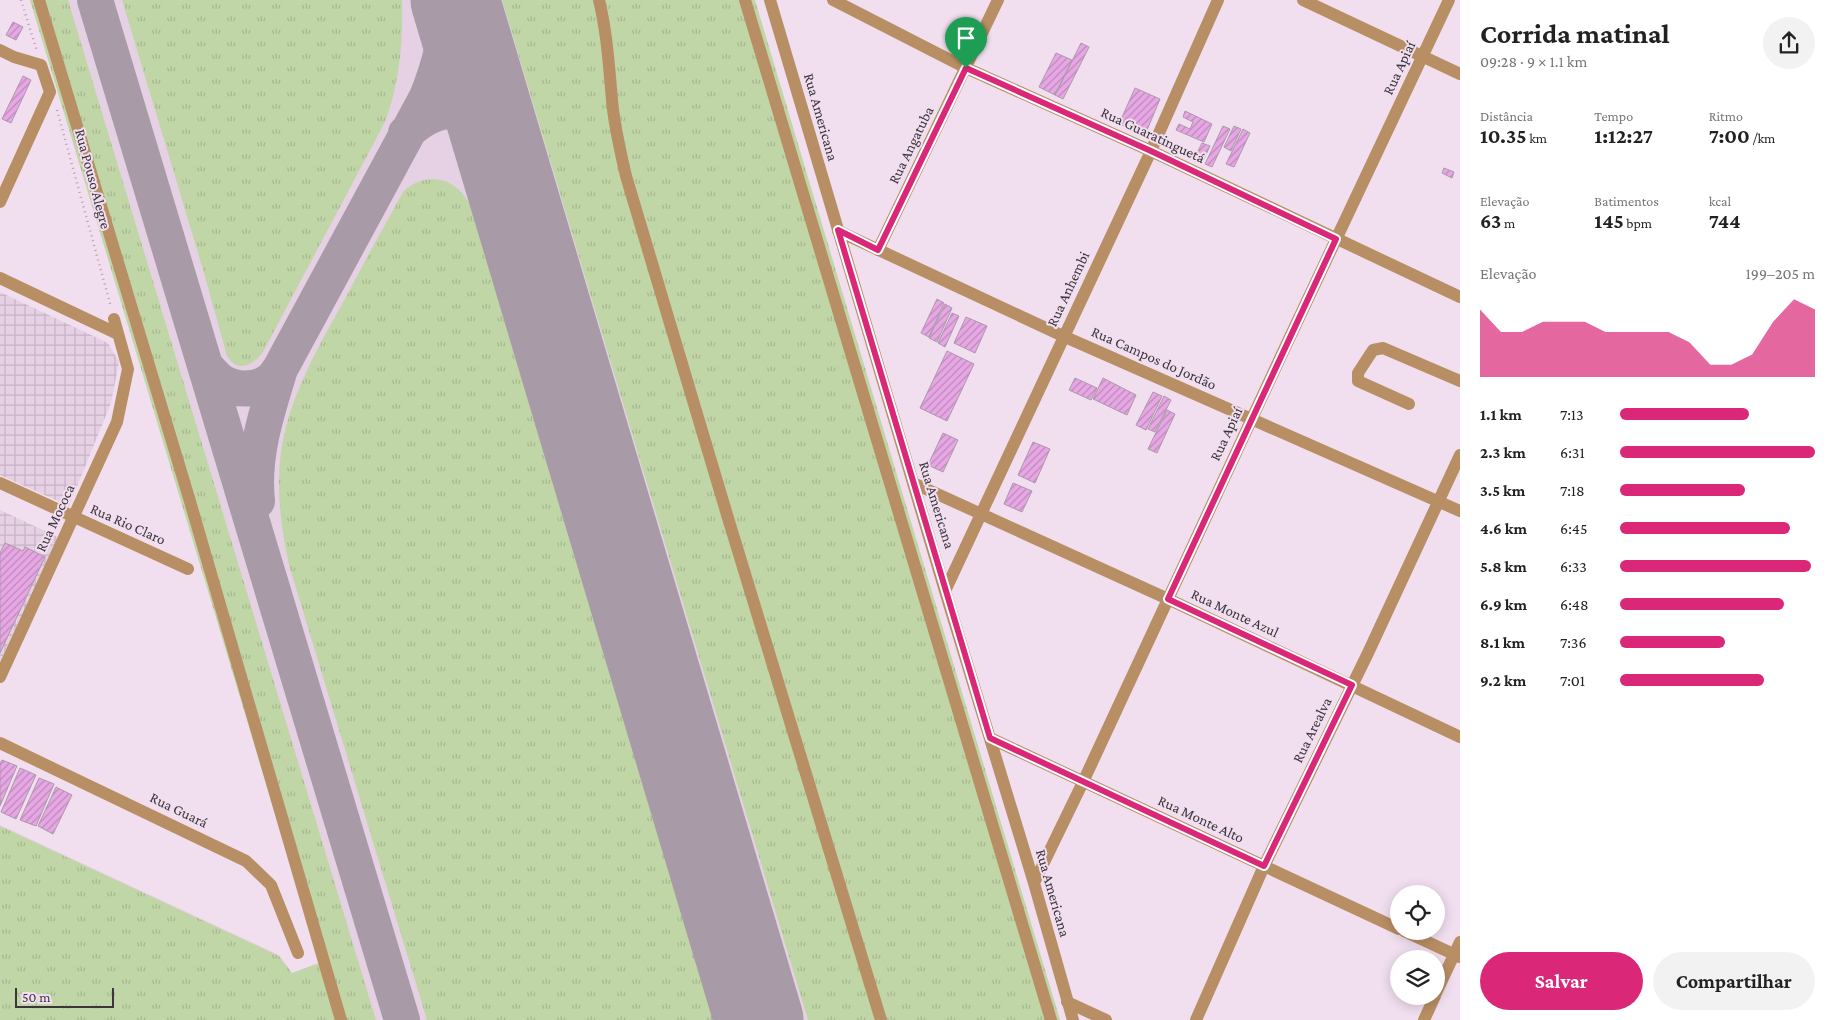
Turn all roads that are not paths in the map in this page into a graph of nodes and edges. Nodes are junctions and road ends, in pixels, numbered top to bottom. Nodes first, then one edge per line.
1 (39, 0) edge
2 (599, 0) edge
3 (746, 0) edge
4 (770, 0) edge
5 (833, 0) edge
6 (998, 0) edge
7 (1218, 0) edge
8 (1303, 0) edge
9 (1449, 0) edge
10 (0, 50) edge
11 (1422, 57) junction
12 (966, 68) junction
13 (1460, 74) edge
14 (1151, 151) junction
15 (0, 202) edge
16 (838, 230) junction
17 (1336, 239) junction
18 (878, 250) junction
19 (0, 278) edge
20 (1460, 298) edge
21 (114, 319) road end
22 (118, 334) junction
23 (1063, 336) junction
24 (1460, 381) edge
25 (1408, 404) dead end
26 (1252, 418) junction
27 (1460, 455) edge
28 (0, 483) edge
29 (913, 483) junction
30 (1439, 501) junction
31 (1460, 511) edge
32 (981, 515) junction
33 (73, 517) junction
34 (188, 568) dead end
35 (945, 591) junction
36 (1168, 599) junction
37 (0, 677) edge
38 (1352, 685) junction
39 (1460, 737) edge
40 (990, 738) junction
41 (0, 743) edge
42 (1083, 782) junction
43 (1264, 866) junction
44 (1034, 883) junction
45 (1390, 925) edge
46 (1423, 940) edge
47 (1460, 942) edge
48 (298, 953) dead end
49 (1457, 956) edge
50 (1445, 978) edge
51 (1067, 1002) junction
52 (1431, 1005) edge
53 (341, 1020) edge
54 (881, 1020) edge
55 (1051, 1020) edge
56 (1073, 1020) edge
57 (1106, 1020) edge
58 (1196, 1020) edge
59 (1424, 1020) edge

1 - 53 street
2 - 54 street
3 - 55 street
4 - 16 street, Rua Americana
5 - 12 street, Rua Guaratinguetá
6 - 12 street, Rua Angatuba
7 - 14 street, Rua Anhembi
8 - 11 street
9 - 11 street, Rua Apiaí
10 - 15 street
11 - 13 street
11 - 17 street, Rua Apiaí
12 - 14 street, Rua Guaratinguetá
12 - 18 street, Rua Angatuba
14 - 17 street, Rua Guaratinguetá
14 - 23 street, Rua Anhembi
16 - 18 street, Rua Campos do Jordão
16 - 29 street, Rua Americana
17 - 20 street, Rua Guaratinguetá
17 - 26 street, Rua Apiaí
18 - 23 street, Rua Campos do Jordão
19 - 22 street
21 - 22 street
22 - 33 street, Rua Mococa
23 - 26 street, Rua Campos do Jordão
23 - 32 street, Rua Anhembi
24 - 25 street
26 - 30 street, Rua Campos do Jordão
26 - 36 street, Rua Apiaí
27 - 30 street, Rua Arealva
28 - 33 street, Rua Rio Claro
29 - 32 street, Rua Monte Azul
29 - 35 street, Rua Americana
30 - 31 street, Rua Campos do Jordão
30 - 38 street, Rua Arealva
32 - 35 street, Rua Anhembi
32 - 36 street, Rua Monte Azul
33 - 34 street, Rua Rio Claro
33 - 37 street, Rua Mococa
35 - 40 street, Rua Americana
36 - 38 street, Rua Monte Azul
36 - 42 street, Rua Apiaí
38 - 39 street, Rua Monte Azul
38 - 43 street, Rua Arealva
40 - 42 street, Rua Monte Alto
40 - 44 street, Rua Americana
41 - 48 street, Rua Guará
42 - 43 street, Rua Monte Alto
42 - 44 street, Rua Apiaí
43 - 45 street, Rua Monte Alto
43 - 58 street, Rua Arealva
44 - 51 street, Rua Americana
46 - 49 street
47 - 49 street
49 - 50 street
51 - 56 street, Rua Americana
51 - 57 street
52 - 59 street

